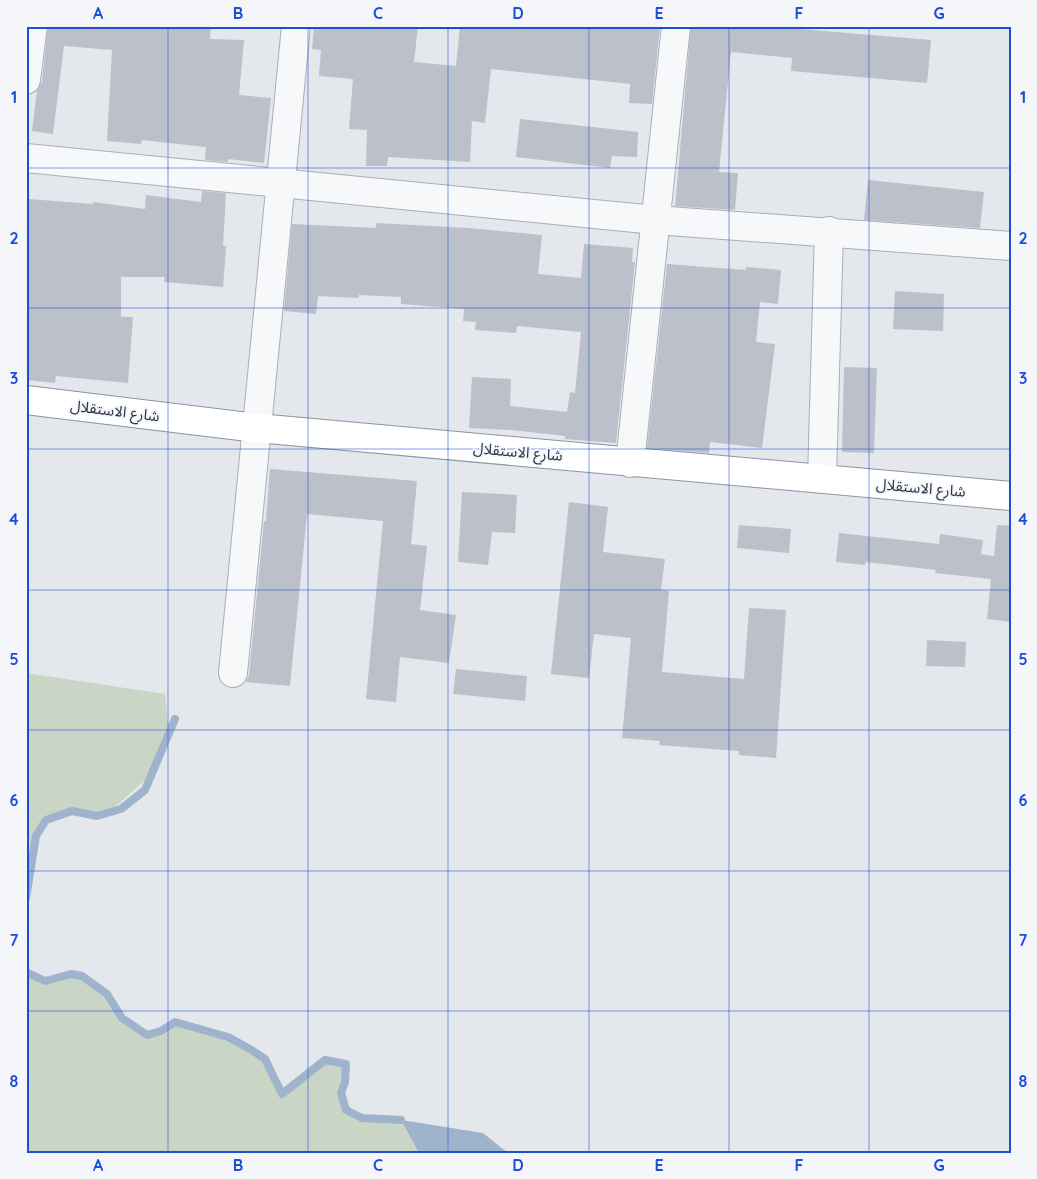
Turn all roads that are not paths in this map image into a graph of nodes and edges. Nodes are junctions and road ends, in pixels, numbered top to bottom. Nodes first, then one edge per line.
1 (33, 26) edge
2 (296, 26) edge
3 (676, 26) edge
4 (26, 80) edge
5 (26, 158) edge
6 (281, 183) junction
7 (655, 220) junction
8 (829, 231) junction
9 (1011, 246) edge
10 (26, 400) edge
11 (257, 428) junction
12 (630, 463) junction
13 (822, 479) junction
14 (1011, 496) edge
15 (233, 672) dead end

1 - 4 street
2 - 6 street
3 - 7 street
5 - 6 street
6 - 7 street
6 - 11 street
7 - 8 street
7 - 12 street
8 - 9 street
8 - 13 street
10 - 11 highway, شارع الاستقلال
11 - 12 highway, شارع الاستقلال
11 - 15 street
12 - 13 highway, شارع الاستقلال
13 - 14 highway, شارع الاستقلال

